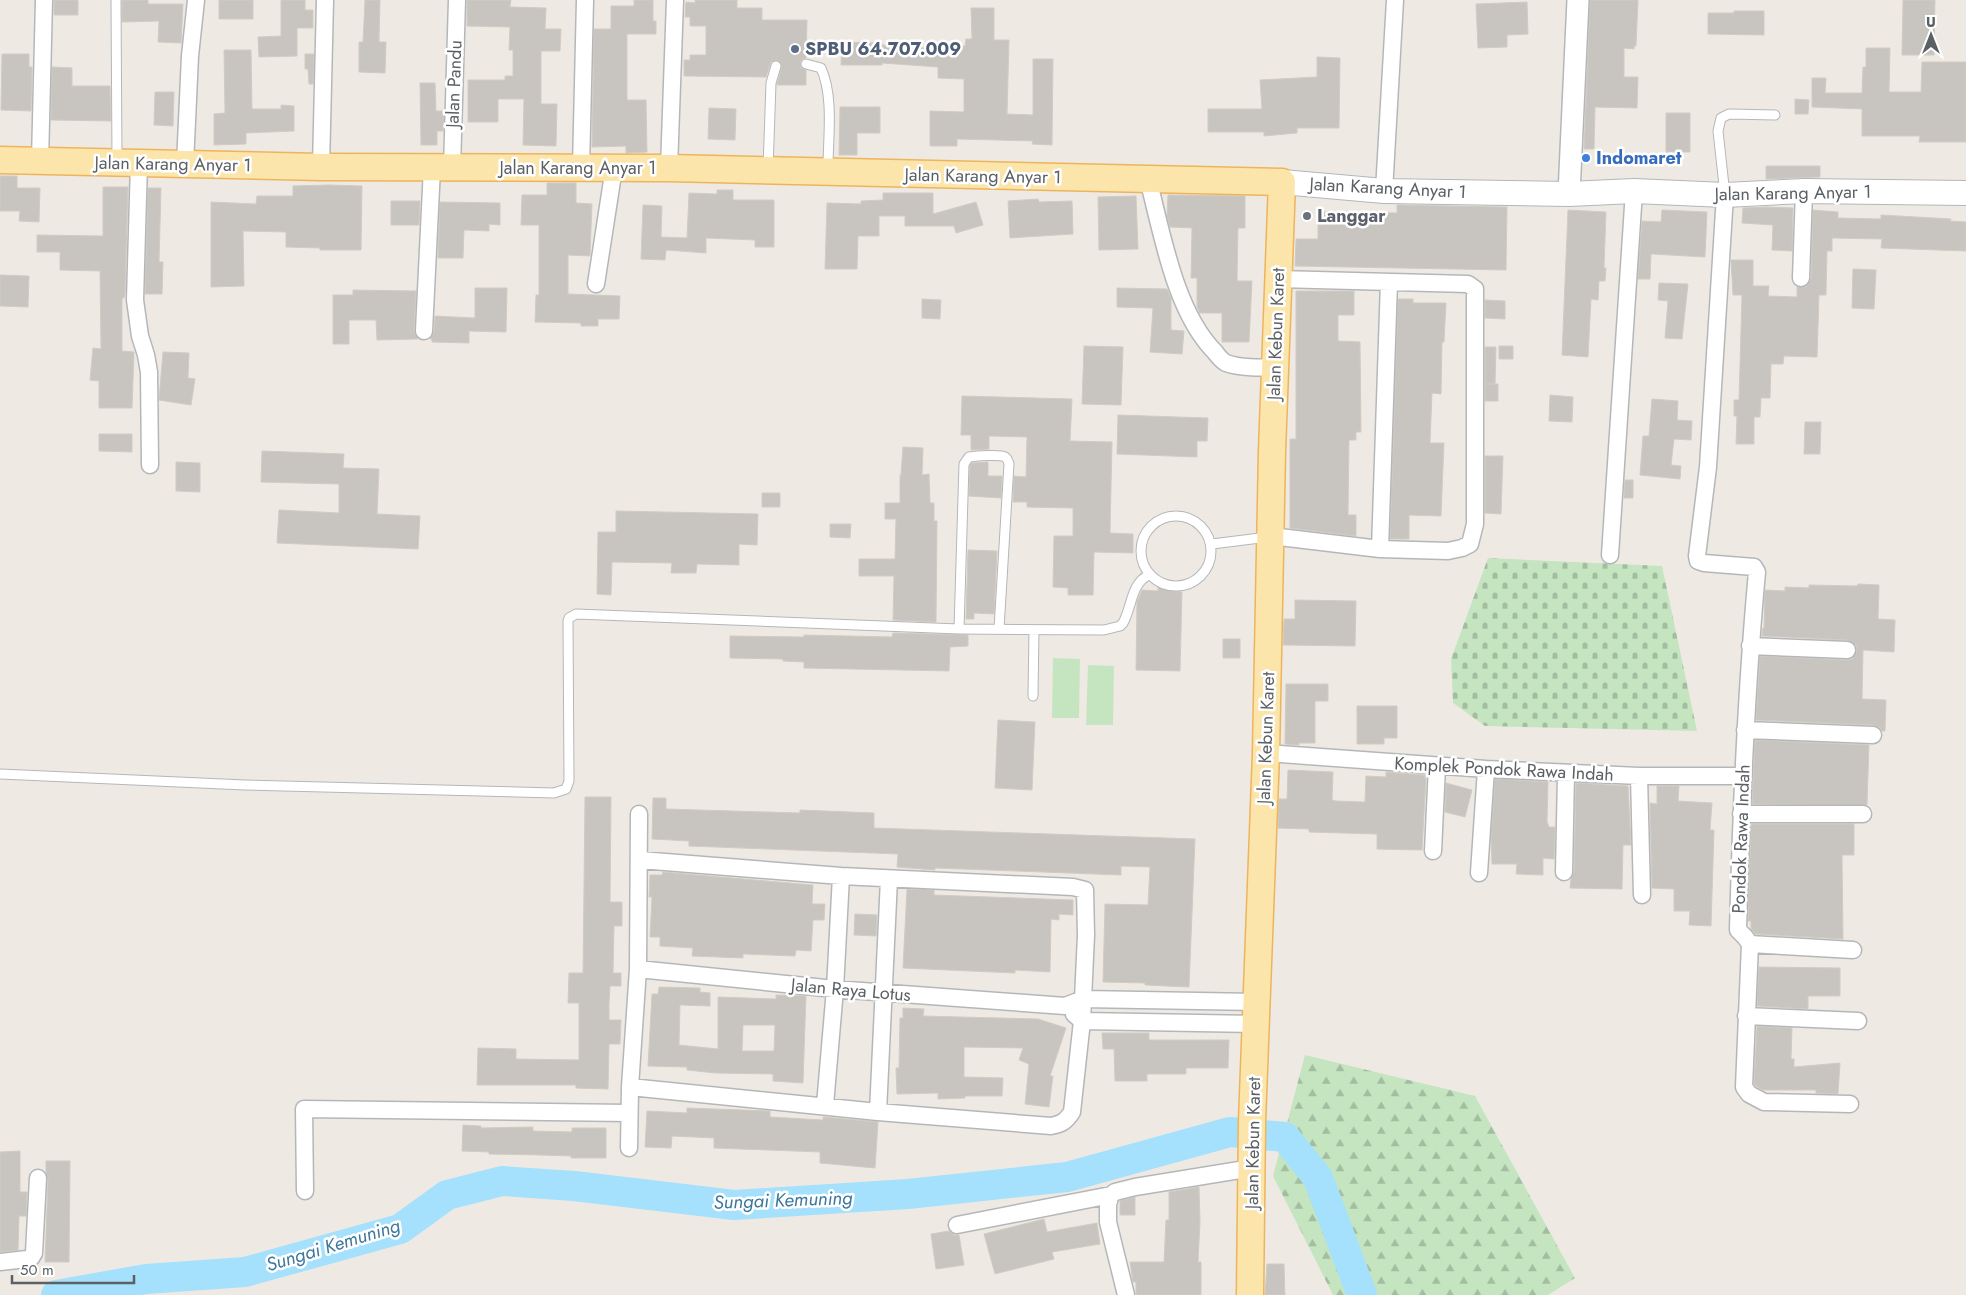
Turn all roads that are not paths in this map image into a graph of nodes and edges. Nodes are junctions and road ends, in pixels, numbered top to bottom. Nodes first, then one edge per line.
1 (44, 0) edge
2 (116, 0) edge
3 (196, 0) edge
4 (325, 0) edge
5 (457, 0) edge
6 (584, 0) edge
7 (675, 0) edge
8 (1395, 0) edge
9 (1578, 0) edge
10 (806, 64) dead end
11 (776, 66) dead end
12 (1775, 115) dead end
13 (0, 160) edge
14 (40, 161) junction
15 (128, 163) junction
16 (185, 164) junction
17 (321, 167) junction
18 (442, 168) junction
19 (581, 168) junction
20 (614, 168) junction
21 (669, 168) junction
22 (768, 171) junction
23 (828, 173) junction
24 (1148, 179) junction
25 (1282, 182) junction
26 (1384, 191) junction
27 (1804, 191) junction
28 (1634, 192) junction
29 (1966, 193) edge
30 (1569, 194) junction
31 (1725, 195) junction
32 (1801, 278) dead end
33 (1278, 280) junction
34 (1390, 282) junction
35 (596, 284) dead end
36 (424, 331) dead end
37 (1275, 367) junction
38 (150, 465) dead end
39 (1271, 536) junction
40 (1212, 544) junction
41 (1380, 549) junction
42 (1610, 555) dead end
43 (1149, 575) junction
44 (959, 629) junction
45 (1000, 629) junction
46 (1034, 630) junction
47 (1750, 646) junction
48 (1847, 650) dead end
49 (1033, 696) dead end
50 (1745, 730) junction
51 (1873, 735) dead end
52 (1266, 753) junction
53 (1438, 766) junction
54 (1486, 769) junction
55 (1566, 773) junction
56 (0, 774) edge
57 (1640, 776) junction
58 (1743, 776) junction
59 (639, 814) dead end
60 (1741, 814) junction
61 (1863, 814) dead end
62 (1433, 851) dead end
63 (640, 860) junction
64 (1564, 872) dead end
65 (1479, 873) dead end
66 (841, 876) junction
67 (889, 879) junction
68 (1642, 895) dead end
69 (1750, 944) junction
70 (1853, 950) dead end
71 (638, 969) junction
72 (835, 989) junction
73 (884, 993) junction
74 (1083, 999) junction
75 (1065, 1006) junction
76 (1256, 1013) junction
77 (1746, 1016) junction
78 (1082, 1021) junction
79 (1858, 1021) dead end
80 (630, 1087) junction
81 (1850, 1104) dead end
82 (825, 1105) junction
83 (878, 1112) junction
84 (629, 1114) junction
85 (629, 1148) dead end
86 (1252, 1160) junction
87 (38, 1178) dead end
88 (305, 1191) dead end
89 (1111, 1195) junction
90 (957, 1225) dead end
91 (0, 1262) edge
92 (1126, 1295) edge
93 (1250, 1295) edge

1 - 14 street
2 - 15 lane
3 - 16 street
4 - 17 street
5 - 18 street, Jalan Pandu
6 - 19 street
7 - 21 street
8 - 26 street
9 - 30 street
10 - 23 lane
11 - 22 lane
12 - 31 lane
13 - 14 main road, Jalan Karang Anyar 1
14 - 15 main road, Jalan Karang Anyar 1
15 - 16 main road, Jalan Karang Anyar 1
15 - 38 street
16 - 17 main road, Jalan Karang Anyar 1
17 - 18 main road, Jalan Karang Anyar 1
18 - 19 main road, Jalan Karang Anyar 1
18 - 36 street, Jalan Pandu
19 - 20 main road, Jalan Karang Anyar 1
20 - 21 main road, Jalan Karang Anyar 1
20 - 35 street
21 - 22 main road, Jalan Karang Anyar 1
22 - 23 main road, Jalan Karang Anyar 1
23 - 24 main road, Jalan Karang Anyar 1
24 - 25 main road, Jalan Karang Anyar 1
24 - 37 street
25 - 26 main road, Jalan Karang Anyar 1
25 - 33 main road, Jalan Kebun Karet
26 - 30 main road, Jalan Karang Anyar 1
27 - 29 main road, Jalan Karang Anyar 1
27 - 31 main road, Jalan Karang Anyar 1
27 - 32 street
28 - 30 main road, Jalan Karang Anyar 1
28 - 31 main road, Jalan Karang Anyar 1
28 - 42 street
31 - 47 street, Pondok Rawa Indah
33 - 34 street
33 - 37 main road, Jalan Kebun Karet
34 - 41 street
34 - 41 street
37 - 39 main road, Jalan Kebun Karet
39 - 40 lane
39 - 41 street
39 - 52 main road, Jalan Kebun Karet
40 - 43 lane
40 - 43 lane
43 - 46 lane
44 - 45 lane
44 - 45 lane
44 - 56 lane
45 - 46 lane
46 - 49 lane
47 - 48 street
47 - 50 street, Pondok Rawa Indah
50 - 51 street
50 - 58 street, Pondok Rawa Indah
52 - 53 street, Komplek Pondok Rawa Indah
52 - 76 main road, Jalan Kebun Karet
53 - 54 street, Komplek Pondok Rawa Indah
53 - 62 street
54 - 55 street, Komplek Pondok Rawa Indah
54 - 65 street
55 - 57 street, Komplek Pondok Rawa Indah
55 - 64 street
57 - 58 street, Komplek Pondok Rawa Indah
57 - 68 street
58 - 60 street, Pondok Rawa Indah
59 - 63 street
60 - 61 street
60 - 69 street, Pondok Rawa Indah
63 - 66 street
63 - 71 street
66 - 67 street
66 - 72 street
67 - 73 street
67 - 74 street
69 - 70 street
69 - 77 street
71 - 72 street, Jalan Raya Lotus
71 - 80 street
72 - 73 street, Jalan Raya Lotus
72 - 82 street
73 - 75 street, Jalan Raya Lotus
73 - 83 street
74 - 75 street
74 - 76 street
74 - 78 street
75 - 78 street
76 - 78 street
76 - 86 main road, Jalan Kebun Karet
77 - 79 street
77 - 81 street
78 - 83 street
80 - 82 street
80 - 84 street
82 - 83 street
84 - 85 street
84 - 88 street
86 - 89 street
86 - 93 main road, Jalan Kebun Karet
87 - 91 street
89 - 90 street
89 - 92 street

